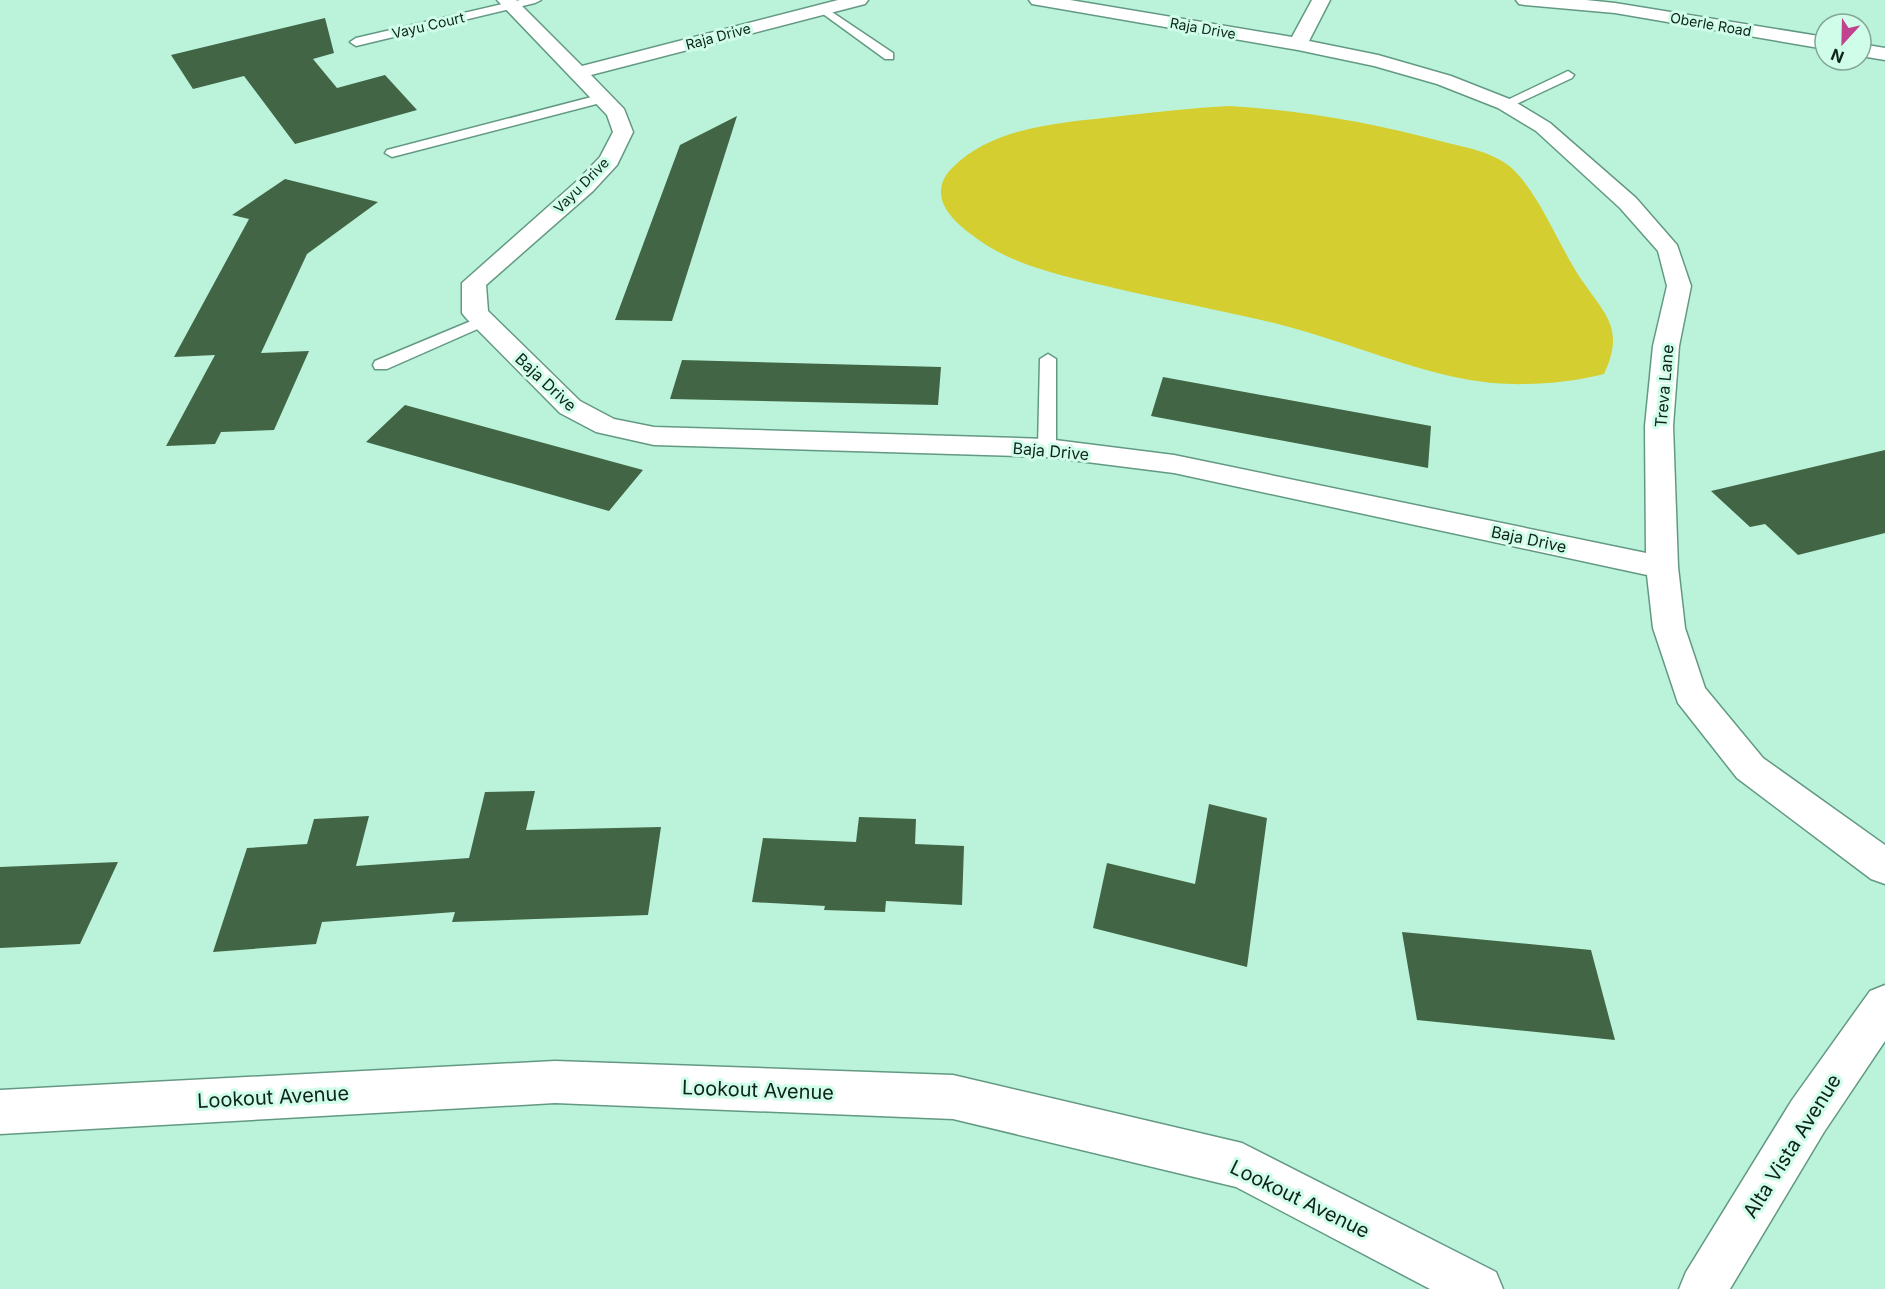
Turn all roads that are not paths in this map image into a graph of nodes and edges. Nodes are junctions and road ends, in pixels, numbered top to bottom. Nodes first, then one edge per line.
1 (535, 0) edge
2 (1038, 0) edge
3 (1321, 0) edge
4 (1525, 0) edge
5 (851, 1) edge
6 (509, 3) edge
7 (823, 9) junction
8 (356, 42) dead end
9 (1813, 42) edge
10 (1298, 44) junction
11 (890, 56) dead end
12 (578, 74) junction
13 (1568, 75) dead end
14 (603, 98) junction
15 (1505, 104) junction
16 (392, 153) dead end
17 (479, 317) junction
18 (1048, 359) dead end
19 (381, 365) dead end
20 (1047, 448) junction
21 (1662, 567) junction
22 (1885, 867) edge
23 (1885, 1005) edge
24 (0, 1112) edge
25 (1479, 1289) edge
26 (1703, 1289) edge

1 - 6 lane, Vayu Court
2 - 10 street, Raja Drive
3 - 10 street
4 - 9 street, Oberle Road
5 - 7 street, Raja Drive
6 - 8 lane, Vayu Court
6 - 12 street, Vayu Drive
7 - 11 lane
7 - 12 street, Raja Drive
10 - 15 street, Treva Lane
12 - 14 street, Vayu Drive
13 - 15 lane
14 - 16 lane
14 - 17 street, Vayu Drive
15 - 21 street, Treva Lane
17 - 19 lane
17 - 20 street, Baja Drive
18 - 20 lane
20 - 21 street, Baja Drive
21 - 22 street, Treva Lane
23 - 26 street, Alta Vista Avenue
24 - 25 street, Lookout Avenue

